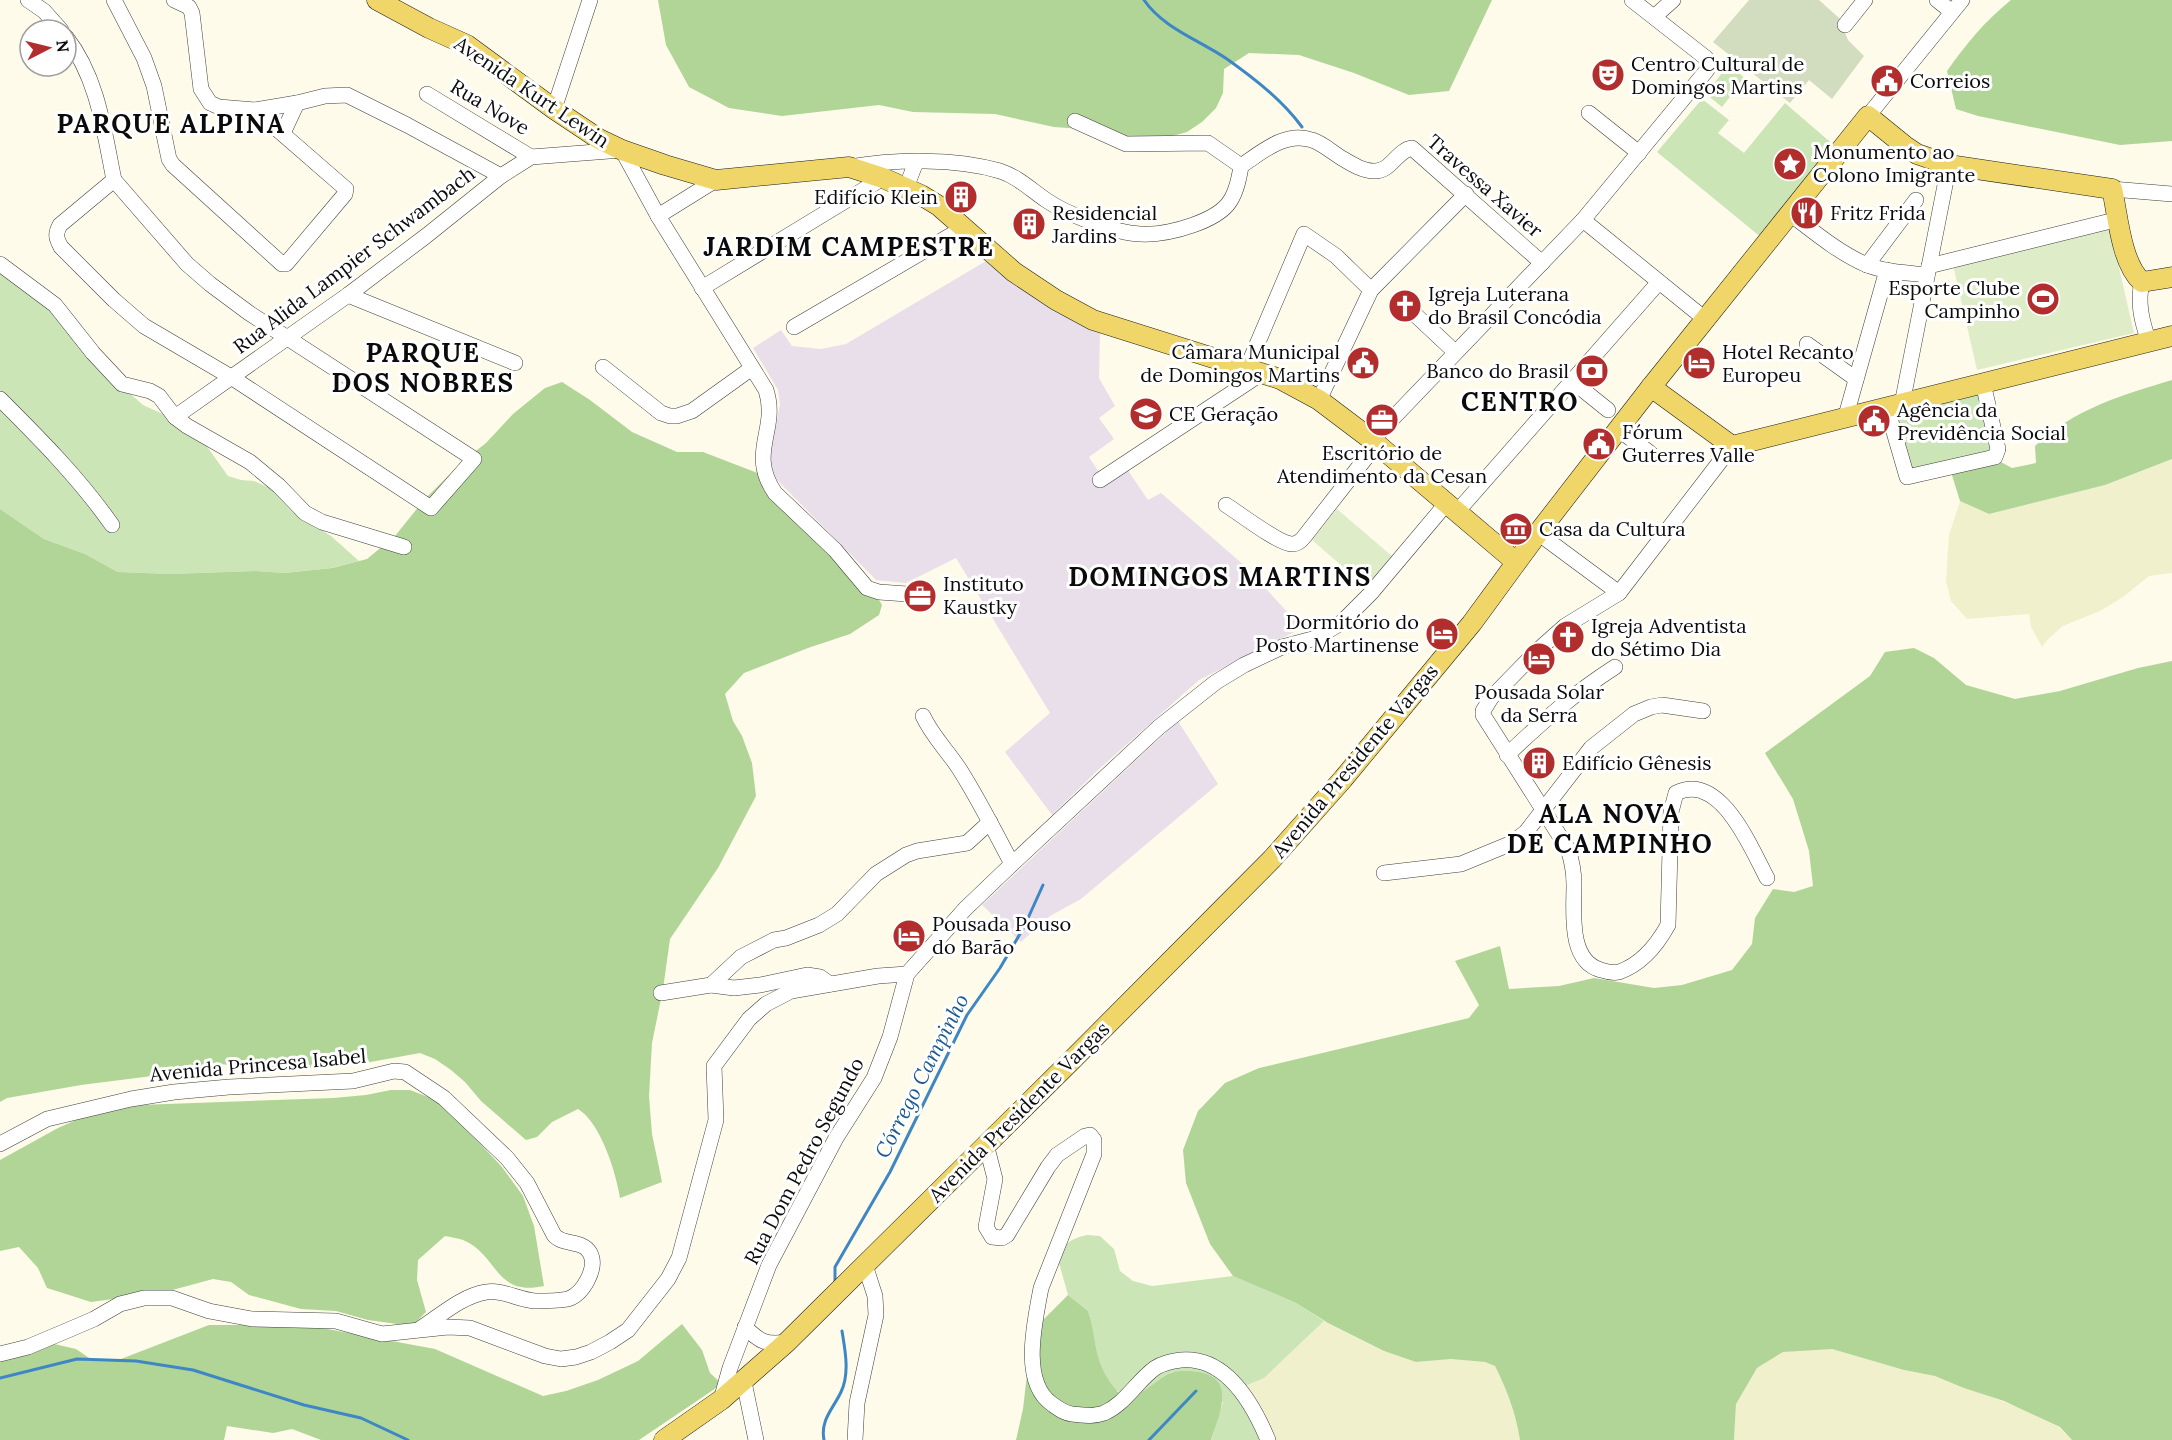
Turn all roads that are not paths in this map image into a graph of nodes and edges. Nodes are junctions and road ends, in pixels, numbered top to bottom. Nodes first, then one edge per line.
1 (28, 0) edge
2 (114, 0) edge
3 (174, 0) edge
4 (377, 0) edge
5 (590, 0) edge
6 (1632, 0) edge
7 (1672, 0) edge
8 (1865, 0) edge
9 (1937, 0) edge
10 (1957, 6) edge
11 (1654, 17) junction
12 (50, 18) edge
13 (1845, 25) dead end
14 (78, 57) edge
15 (427, 94) dead end
16 (297, 103) junction
17 (554, 109) junction
18 (255, 110) junction
19 (1589, 113) dead end
20 (1868, 116) junction
21 (1075, 121) dead end
22 (283, 133) junction
23 (622, 150) junction
24 (1639, 153) junction
25 (531, 157) junction
26 (916, 162) junction
27 (1949, 165) junction
28 (1241, 166) junction
29 (849, 167) junction
30 (501, 176) junction
31 (883, 178) junction
32 (114, 180) junction
33 (716, 180) junction
34 (906, 188) junction
35 (2112, 189) junction
36 (1466, 194) junction
37 (2172, 194) edge
38 (1916, 200) dead end
39 (1790, 213) junction
40 (658, 216) junction
41 (2119, 219) junction
42 (1583, 220) junction
43 (965, 227) junction
44 (1542, 263) junction
45 (0, 264) edge
46 (1867, 265) junction
47 (1887, 270) junction
48 (1928, 270) junction
49 (2172, 277) edge
50 (1659, 282) junction
51 (2142, 282) junction
52 (702, 288) junction
53 (1371, 290) junction
54 (348, 295) junction
55 (1408, 308) dead end
56 (1705, 319) junction
57 (794, 327) dead end
58 (2172, 336) edge
59 (287, 338) junction
60 (2149, 342) junction
61 (1807, 344) dead end
62 (1455, 352) junction
63 (515, 363) dead end
64 (603, 367) dead end
65 (752, 368) junction
66 (1254, 371) junction
67 (231, 377) junction
68 (1856, 379) junction
69 (1572, 381) junction
70 (1983, 383) junction
71 (1651, 387) junction
72 (1319, 400) junction
73 (2, 404) edge
74 (1895, 406) junction
75 (1608, 410) dead end
76 (175, 417) junction
77 (1845, 418) junction
78 (1618, 429) junction
79 (1374, 442) junction
80 (1732, 446) junction
81 (1650, 453) dead end
82 (1100, 480) dead end
83 (1226, 505) dead end
84 (1451, 509) junction
85 (112, 525) dead end
86 (1538, 533) junction
87 (404, 547) dead end
88 (1516, 562) junction
89 (1619, 593) junction
90 (907, 594) dead end
91 (1615, 667) dead end
92 (1702, 711) dead end
93 (923, 716) dead end
94 (1507, 755) junction
95 (1544, 808) junction
96 (990, 822) junction
97 (1012, 864) junction
98 (1384, 873) dead end
99 (1767, 878) dead end
100 (907, 974) junction
101 (830, 984) junction
102 (711, 985) junction
103 (661, 993) dead end
104 (0, 1144) edge
105 (986, 1144) junction
106 (865, 1265) junction
107 (745, 1327) junction
108 (418, 1329) junction
109 (787, 1342) junction
110 (0, 1354) edge
111 (744, 1382) junction
112 (722, 1400) junction
113 (664, 1440) edge
114 (756, 1440) edge
115 (855, 1440) edge
116 (1268, 1440) edge

1 - 12 street
2 - 22 street
3 - 18 street
4 - 17 main road, Avenida Kurt Lewin
5 - 17 street
6 - 11 street
7 - 11 street
8 - 13 street
9 - 10 street
10 - 20 street, Avenida Presidente Vargas
11 - 24 street
14 - 32 street
15 - 25 street, Rua Nove
16 - 18 street
16 - 22 street
16 - 30 street
17 - 23 main road, Avenida Kurt Lewin
18 - 22 street
19 - 24 street
20 - 27 main road
20 - 39 main road, Avenida Presidente Vargas
21 - 28 street
23 - 25 street
23 - 33 main road, Avenida Kurt Lewin
23 - 40 street
24 - 42 street
25 - 30 street, Rua Alida Lampier Schwambach
26 - 28 street
26 - 29 street
26 - 34 street
27 - 35 main road
27 - 48 street
28 - 36 street, Travessa Xavier
29 - 31 main road, Avenida Kurt Lewin
29 - 33 main road, Avenida Kurt Lewin
30 - 54 street, Rua Alida Lampier Schwambach
31 - 34 main road, Avenida Kurt Lewin
31 - 52 street
32 - 59 street
32 - 67 street
33 - 40 street
34 - 43 main road, Avenida Kurt Lewin
35 - 37 street
35 - 41 main road
36 - 44 street, Travessa Xavier
36 - 53 street
38 - 46 street
39 - 46 street
39 - 56 main road, Avenida Presidente Vargas
40 - 52 street
41 - 48 street
41 - 51 main road
42 - 44 street
42 - 50 street
43 - 57 street
43 - 66 main road, Avenida Kurt Lewin
44 - 62 street
45 - 76 street
46 - 47 street
47 - 48 street
47 - 68 street
48 - 74 street
49 - 51 main road
50 - 56 street
50 - 69 street
51 - 60 street
52 - 65 street
53 - 66 street
53 - 72 street
54 - 59 street, Rua Alida Lampier Schwambach
54 - 63 street
55 - 62 street
56 - 71 main road, Avenida Presidente Vargas
58 - 60 main road
59 - 67 street, Rua Alida Lampier Schwambach
59 - 67 street
60 - 70 main road
61 - 68 street
62 - 79 street
64 - 65 street
65 - 90 street
66 - 72 main road, Avenida Kurt Lewin
66 - 82 street
67 - 76 street, Rua Alida Lampier Schwambach
68 - 77 street
69 - 75 street
69 - 84 street
70 - 74 main road
70 - 74 street
71 - 78 main road, Avenida Presidente Vargas
71 - 80 main road
72 - 79 main road, Avenida Kurt Lewin
73 - 85 street
74 - 77 main road
76 - 87 street
77 - 80 main road
78 - 81 street
78 - 86 main road, Avenida Presidente Vargas
79 - 83 street
79 - 84 main road, Avenida Kurt Lewin
80 - 89 street
84 - 88 main road, Avenida Kurt Lewin
84 - 97 street
86 - 88 main road, Avenida Presidente Vargas
86 - 89 street
88 - 105 main road, Avenida Presidente Vargas
89 - 94 street
91 - 94 street
92 - 95 street
93 - 96 street
94 - 95 street
95 - 98 street
95 - 99 street
96 - 97 street
96 - 102 street
97 - 100 street
100 - 101 street, Avenida Princesa Isabel
100 - 107 street, Rua Dom Pedro Segundo
101 - 102 street
101 - 108 street, Avenida Princesa Isabel
102 - 103 street
104 - 108 street, Avenida Princesa Isabel
105 - 106 main road, Avenida Presidente Vargas
105 - 116 street
106 - 109 main road, Avenida Presidente Vargas
106 - 115 street
107 - 109 street
107 - 112 street, Rua Dom Pedro Segundo
108 - 110 street, Avenida Princesa Isabel
109 - 111 main road, Avenida Presidente Vargas
111 - 112 main road, Avenida Presidente Vargas
111 - 114 street
112 - 113 main road, Avenida Presidente Vargas

